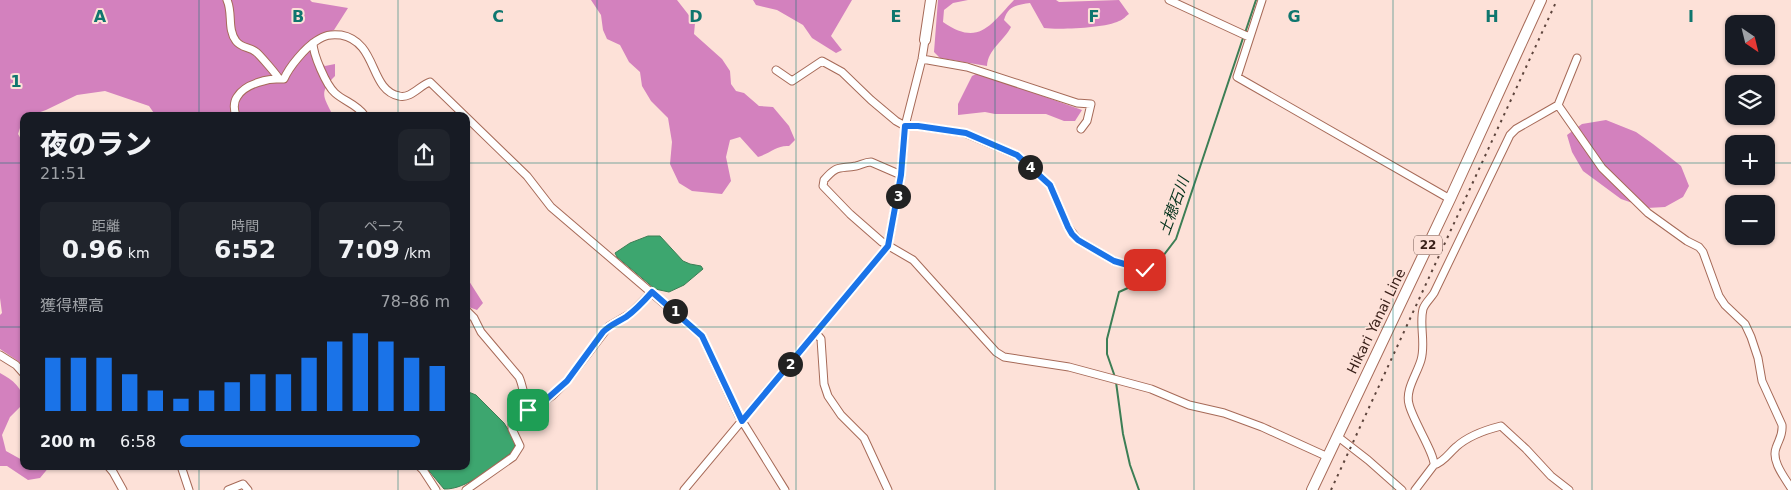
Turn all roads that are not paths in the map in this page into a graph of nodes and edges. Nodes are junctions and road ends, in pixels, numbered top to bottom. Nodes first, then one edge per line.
1 (227, 0) edge
2 (931, 0) edge
3 (1169, 0) edge
4 (1262, 0) edge
5 (1541, 0) edge
6 (1246, 36) junction
7 (925, 40) joint
8 (313, 43) junction
9 (1577, 58) dead end
10 (922, 59) junction
11 (776, 70) dead end
12 (279, 79) junction
13 (1558, 105) junction
14 (235, 112) edge
15 (362, 112) edge
16 (460, 112) edge
17 (470, 122) edge
18 (905, 126) junction
19 (1081, 129) dead end
20 (901, 175) junction
21 (1450, 200) junction
22 (888, 246) junction
23 (1152, 276) dead end
24 (652, 292) junction
25 (470, 314) edge
26 (816, 333) junction
27 (0, 355) edge
28 (20, 370) edge
29 (532, 406) junction
30 (742, 421) junction
31 (1337, 436) junction
32 (1328, 457) junction
33 (1434, 465) junction
34 (111, 470) edge
35 (183, 470) edge
36 (423, 470) edge
37 (1791, 488) edge
38 (437, 489) edge
39 (122, 490) edge
40 (189, 490) edge
41 (228, 490) edge
42 (248, 490) edge
43 (466, 490) edge
44 (684, 490) edge
45 (785, 490) edge
46 (888, 490) edge
47 (1312, 490) edge
48 (1402, 490) edge
49 (1415, 490) edge
50 (1569, 490) edge

1 - 12 street
2 - 7 main road
3 - 6 street
4 - 6 street
5 - 21 main road, Hikari Yanai Line / 22
6 - 21 street
7 - 10 street
8 - 12 street
8 - 15 street
8 - 16 street
9 - 13 street
10 - 18 street
10 - 19 street
11 - 18 street
12 - 14 street
13 - 33 street
13 - 37 street
17 - 24 street
18 - 20 street
18 - 23 street
20 - 22 street
20 - 22 street
21 - 31 main road, Hikari Yanai Line / 22
22 - 26 street
22 - 32 street
24 - 29 street
24 - 30 street
25 - 29 street
26 - 30 street
26 - 46 street
27 - 28 street
29 - 43 street
30 - 44 street
30 - 45 street
31 - 32 main road, Hikari Yanai Line / 22
31 - 48 street
32 - 47 main road, Hikari Yanai Line / 22
33 - 49 street
33 - 50 street
34 - 39 street
35 - 40 street
36 - 38 street
41 - 42 street

